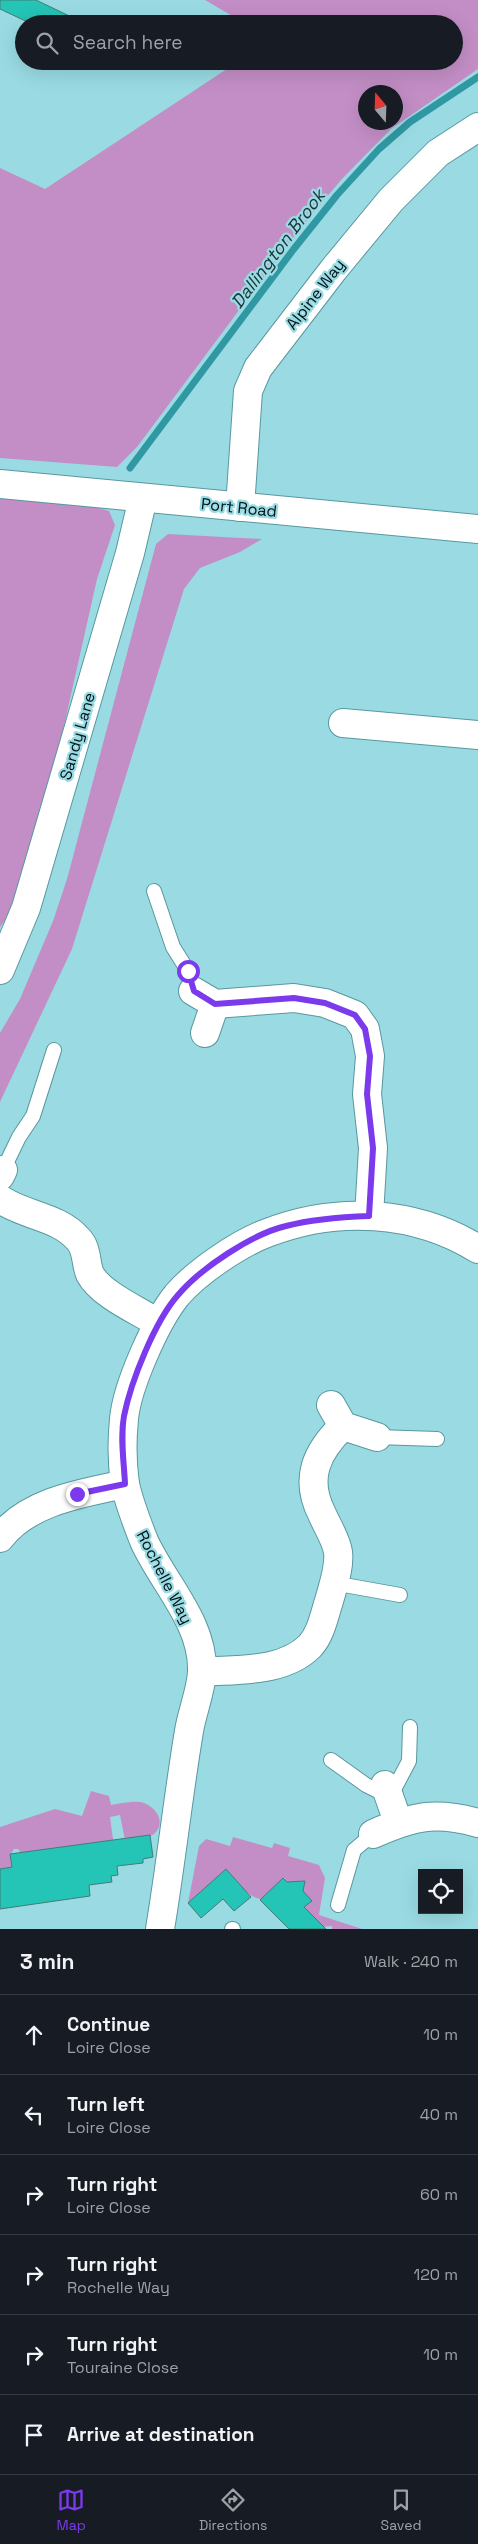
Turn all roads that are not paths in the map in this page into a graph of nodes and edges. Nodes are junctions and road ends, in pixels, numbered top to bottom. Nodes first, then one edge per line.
1 (478, 127) edge
2 (0, 484) edge
3 (138, 497) junction
4 (240, 507) junction
5 (478, 529) edge
6 (343, 722) dead end
7 (478, 735) edge
8 (154, 891) dead end
9 (0, 970) edge
10 (204, 997) junction
11 (205, 1033) dead end
12 (54, 1050) dead end
13 (2, 1173) edge
14 (0, 1199) edge
15 (369, 1216) junction
16 (478, 1250) edge
17 (158, 1323) junction
18 (377, 1437) joint
19 (436, 1439) dead end
20 (125, 1484) junction
21 (0, 1538) edge
22 (333, 1583) junction
23 (400, 1595) dead end
24 (202, 1672) junction
25 (410, 1728) dead end
26 (330, 1760) dead end
27 (391, 1802) junction
28 (478, 1823) edge
29 (373, 1834) joint
30 (338, 1905) dead end
31 (160, 1929) edge

1 - 4 street, Alpine Way
2 - 3 street, Port Road
3 - 4 street, Port Road
3 - 9 street, Sandy Lane
4 - 5 street, Port Road
6 - 7 street
8 - 10 lane
10 - 11 street
10 - 15 street
12 - 13 lane
14 - 17 street
15 - 16 street, Rochelle Way
15 - 17 street, Rochelle Way
17 - 20 street, Rochelle Way
18 - 19 lane
18 - 22 street
20 - 21 street
20 - 24 street, Rochelle Way
22 - 23 lane
22 - 24 street
24 - 31 street, Rochelle Way
25 - 27 lane
26 - 27 lane
27 - 28 street
27 - 29 street
29 - 30 lane

